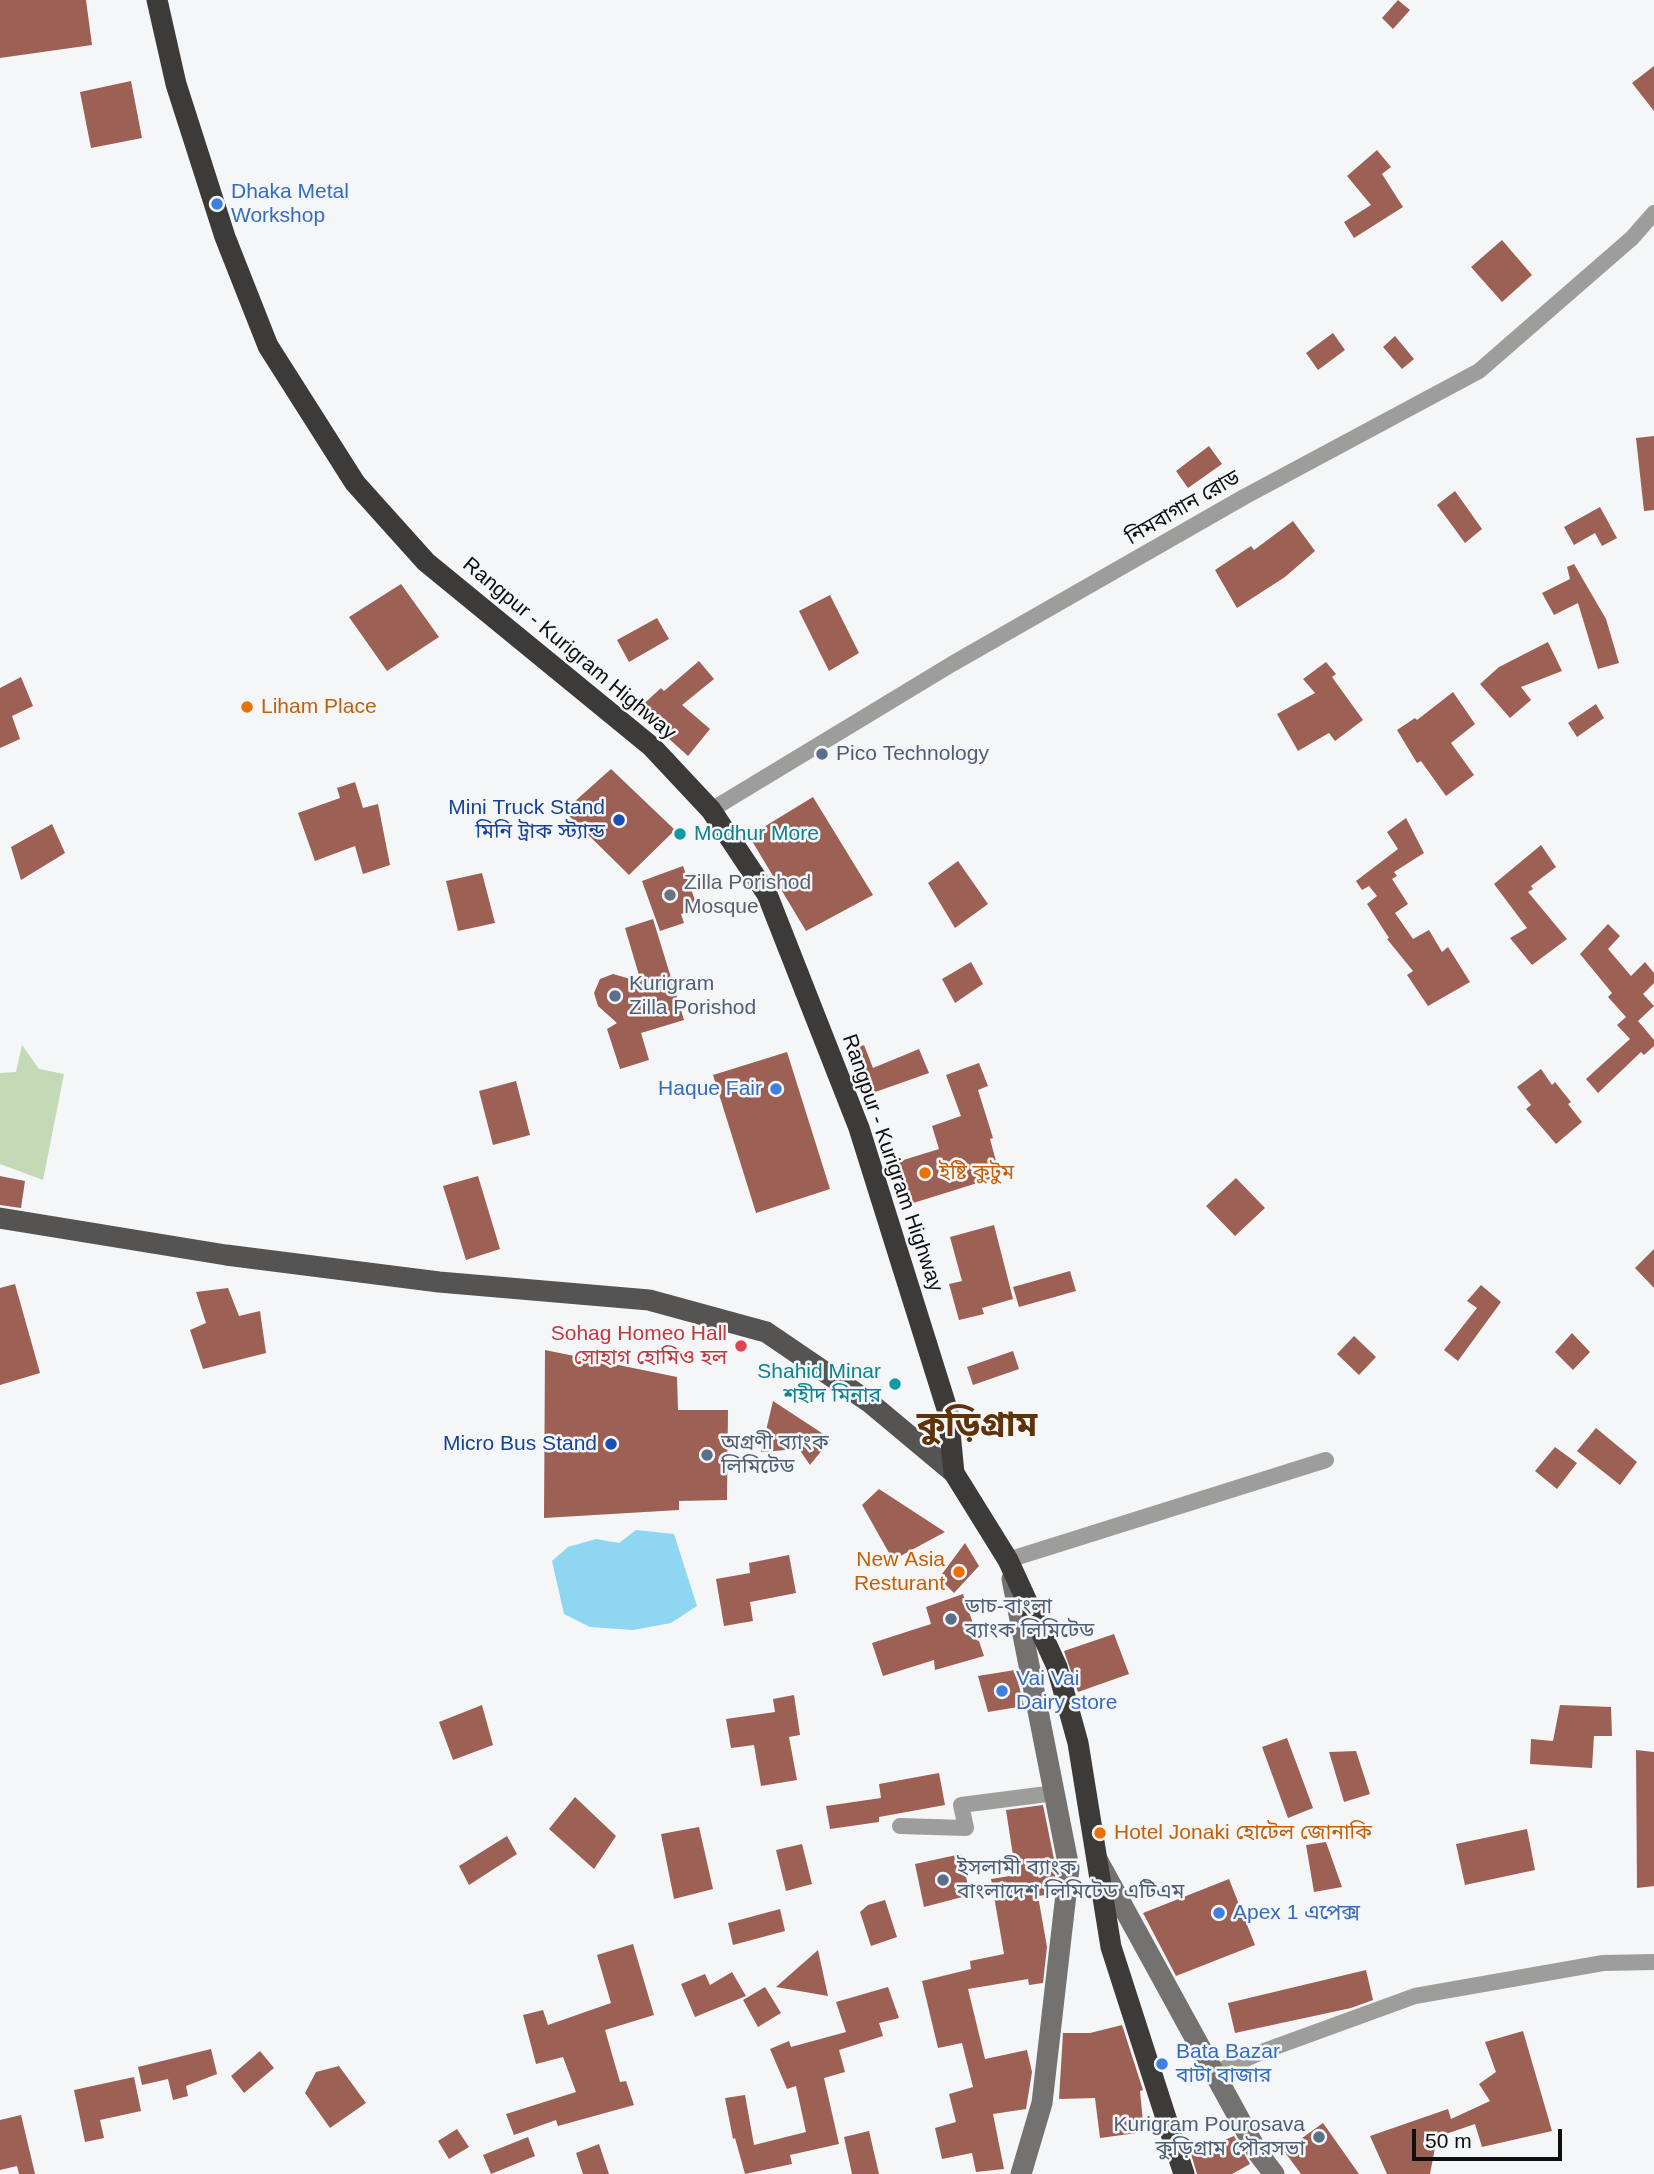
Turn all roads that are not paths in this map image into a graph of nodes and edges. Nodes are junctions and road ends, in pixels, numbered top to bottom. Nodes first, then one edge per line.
1 (157, 0) edge
2 (1654, 213) edge
3 (711, 810) junction
4 (0, 1218) edge
5 (1326, 1460) dead end
6 (954, 1473) junction
7 (1008, 1560) junction
8 (1055, 1793) junction
9 (901, 1826) dead end
10 (1098, 1861) junction
11 (1654, 1962) edge
12 (1214, 2073) junction
13 (1021, 2174) edge
14 (1184, 2174) edge
15 (1274, 2174) edge

1 - 3 highway, Rangpur - Kurigram Highway
2 - 3 street, নিমবাগান রোড
3 - 6 highway, Rangpur - Kurigram Highway
4 - 6 main road
5 - 7 street
6 - 7 highway
7 - 8 street
7 - 10 highway
8 - 9 street
8 - 13 street
10 - 12 street
10 - 14 highway
11 - 12 street
12 - 15 street

